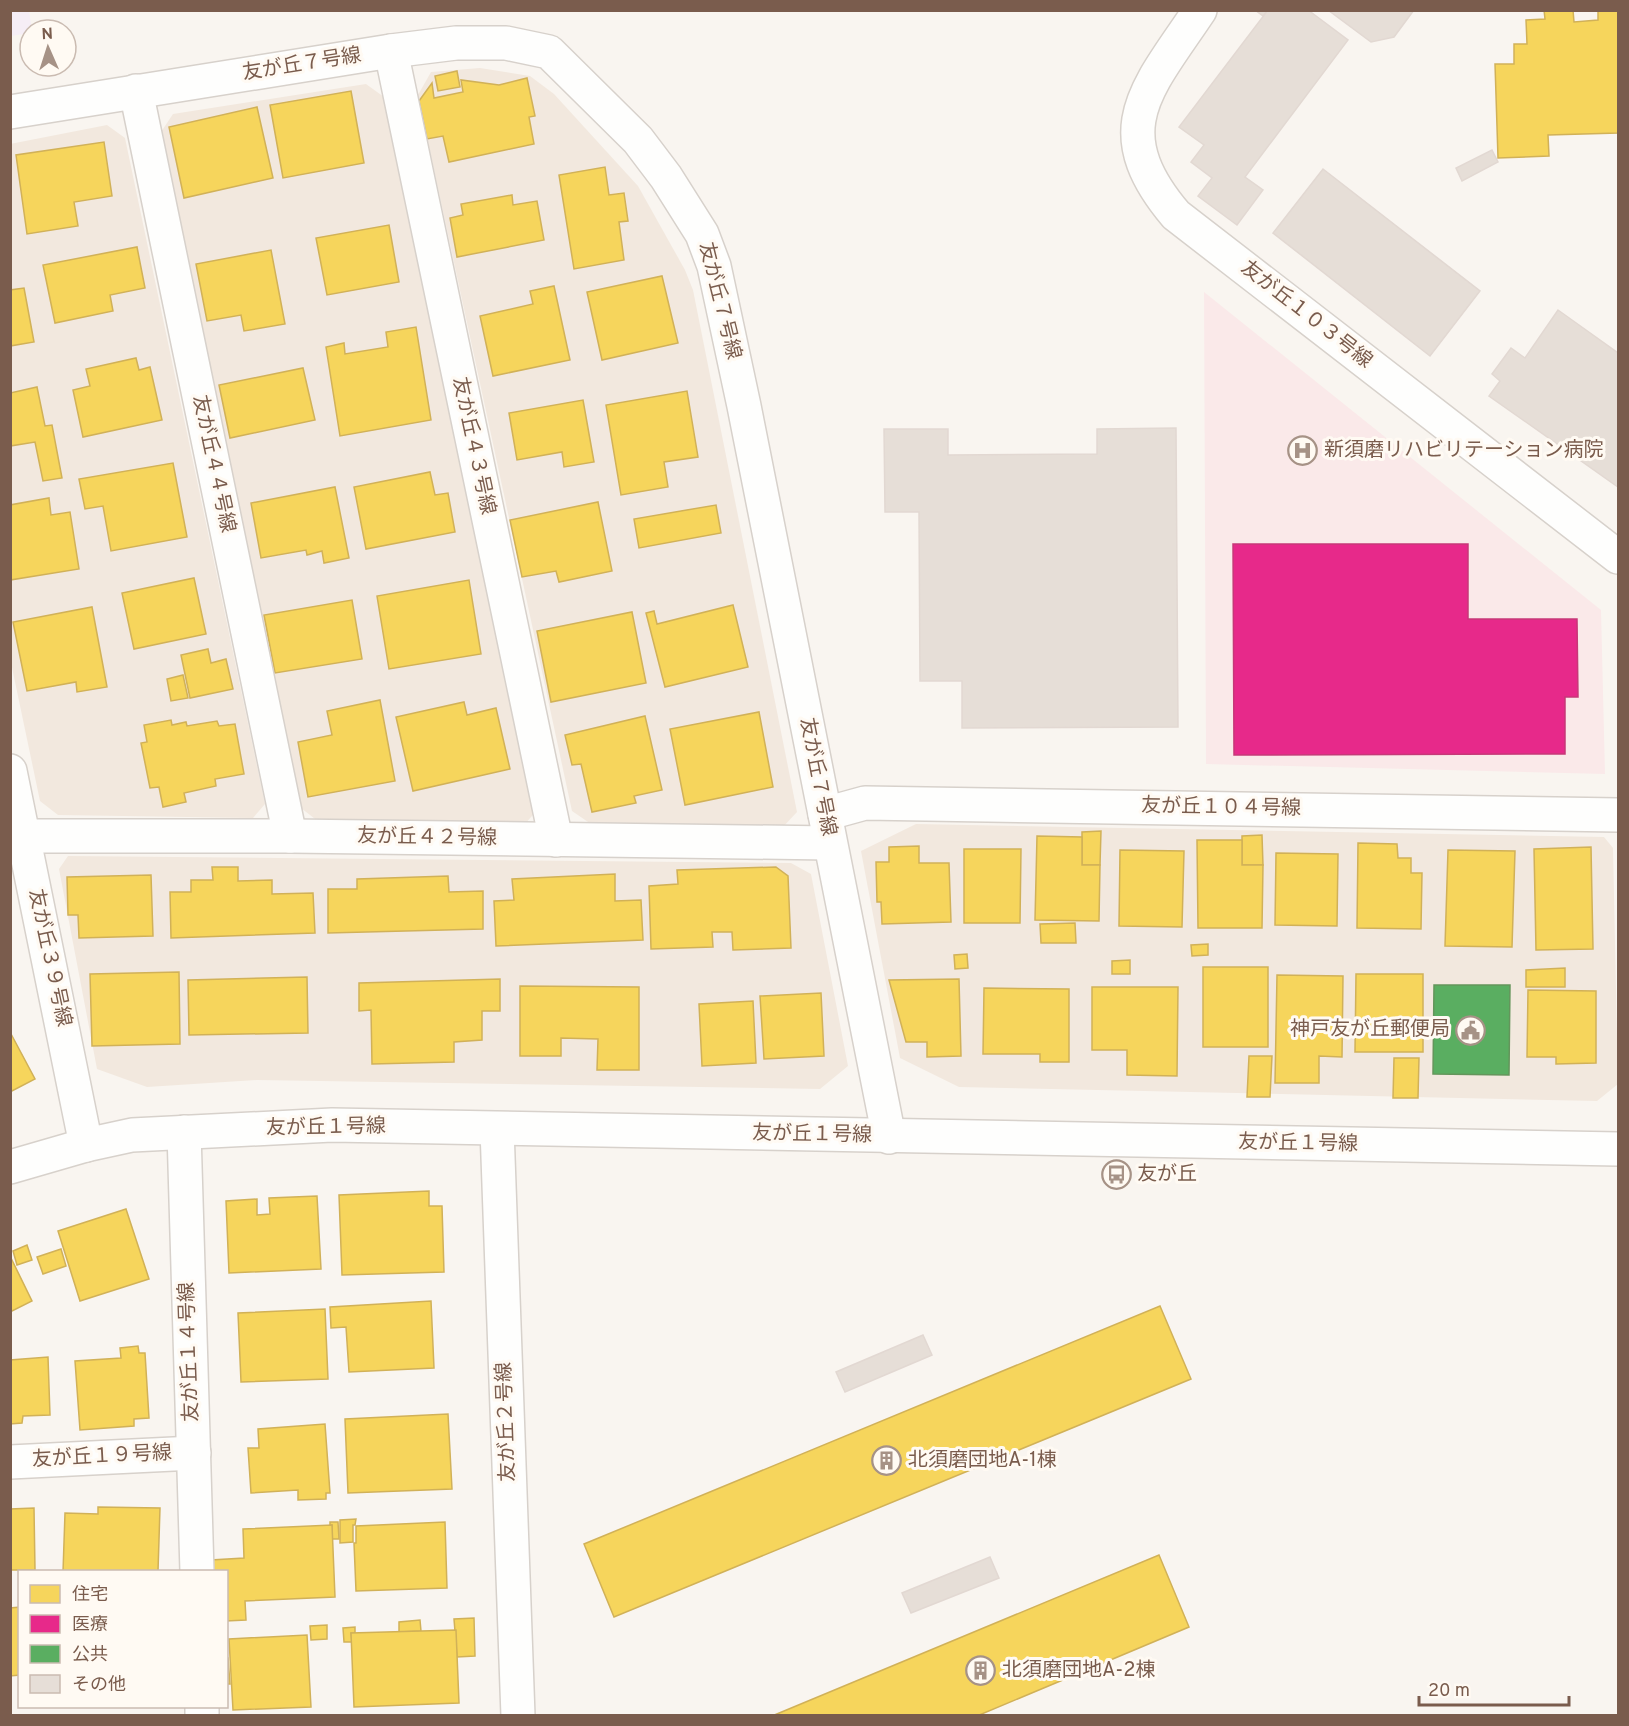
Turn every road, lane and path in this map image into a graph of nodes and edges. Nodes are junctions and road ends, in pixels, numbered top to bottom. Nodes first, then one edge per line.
1 (1200, 10) edge
2 (391, 51) junction
3 (136, 91) junction
4 (10, 112) edge
5 (1618, 557) edge
6 (10, 771) edge
7 (1618, 815) edge
8 (827, 829) junction
9 (290, 836) junction
10 (18, 839) edge
11 (556, 840) junction
12 (497, 1129) junction
13 (184, 1132) junction
14 (889, 1137) junction
15 (86, 1145) junction
16 (1618, 1149) edge
17 (10, 1167) edge
18 (194, 1453) junction
19 (10, 1462) edge
20 (197, 1570) edge
21 (518, 1716) edge

1 - 5 street, 友が丘１０３号線
2 - 3 street, 友が丘７号線
2 - 8 street, 友が丘７号線
2 - 11 street, 友が丘４３号線
3 - 4 street, 友が丘７号線
3 - 9 street, 友が丘４４号線
6 - 10 street, 友が丘３９号線
7 - 8 street, 友が丘１０４号線
8 - 11 street, 友が丘４２号線
8 - 14 street, 友が丘７号線
9 - 10 street, 友が丘４２号線
9 - 11 street, 友が丘４２号線
10 - 15 street, 友が丘３９号線
12 - 13 street, 友が丘１号線
12 - 14 street, 友が丘１号線
12 - 21 street, 友が丘２号線
13 - 15 street, 友が丘１号線
13 - 18 street, 友が丘１４号線
14 - 16 street, 友が丘１号線
15 - 17 street, 友が丘１号線
18 - 19 street, 友が丘１９号線
18 - 20 street, 友が丘１４号線

